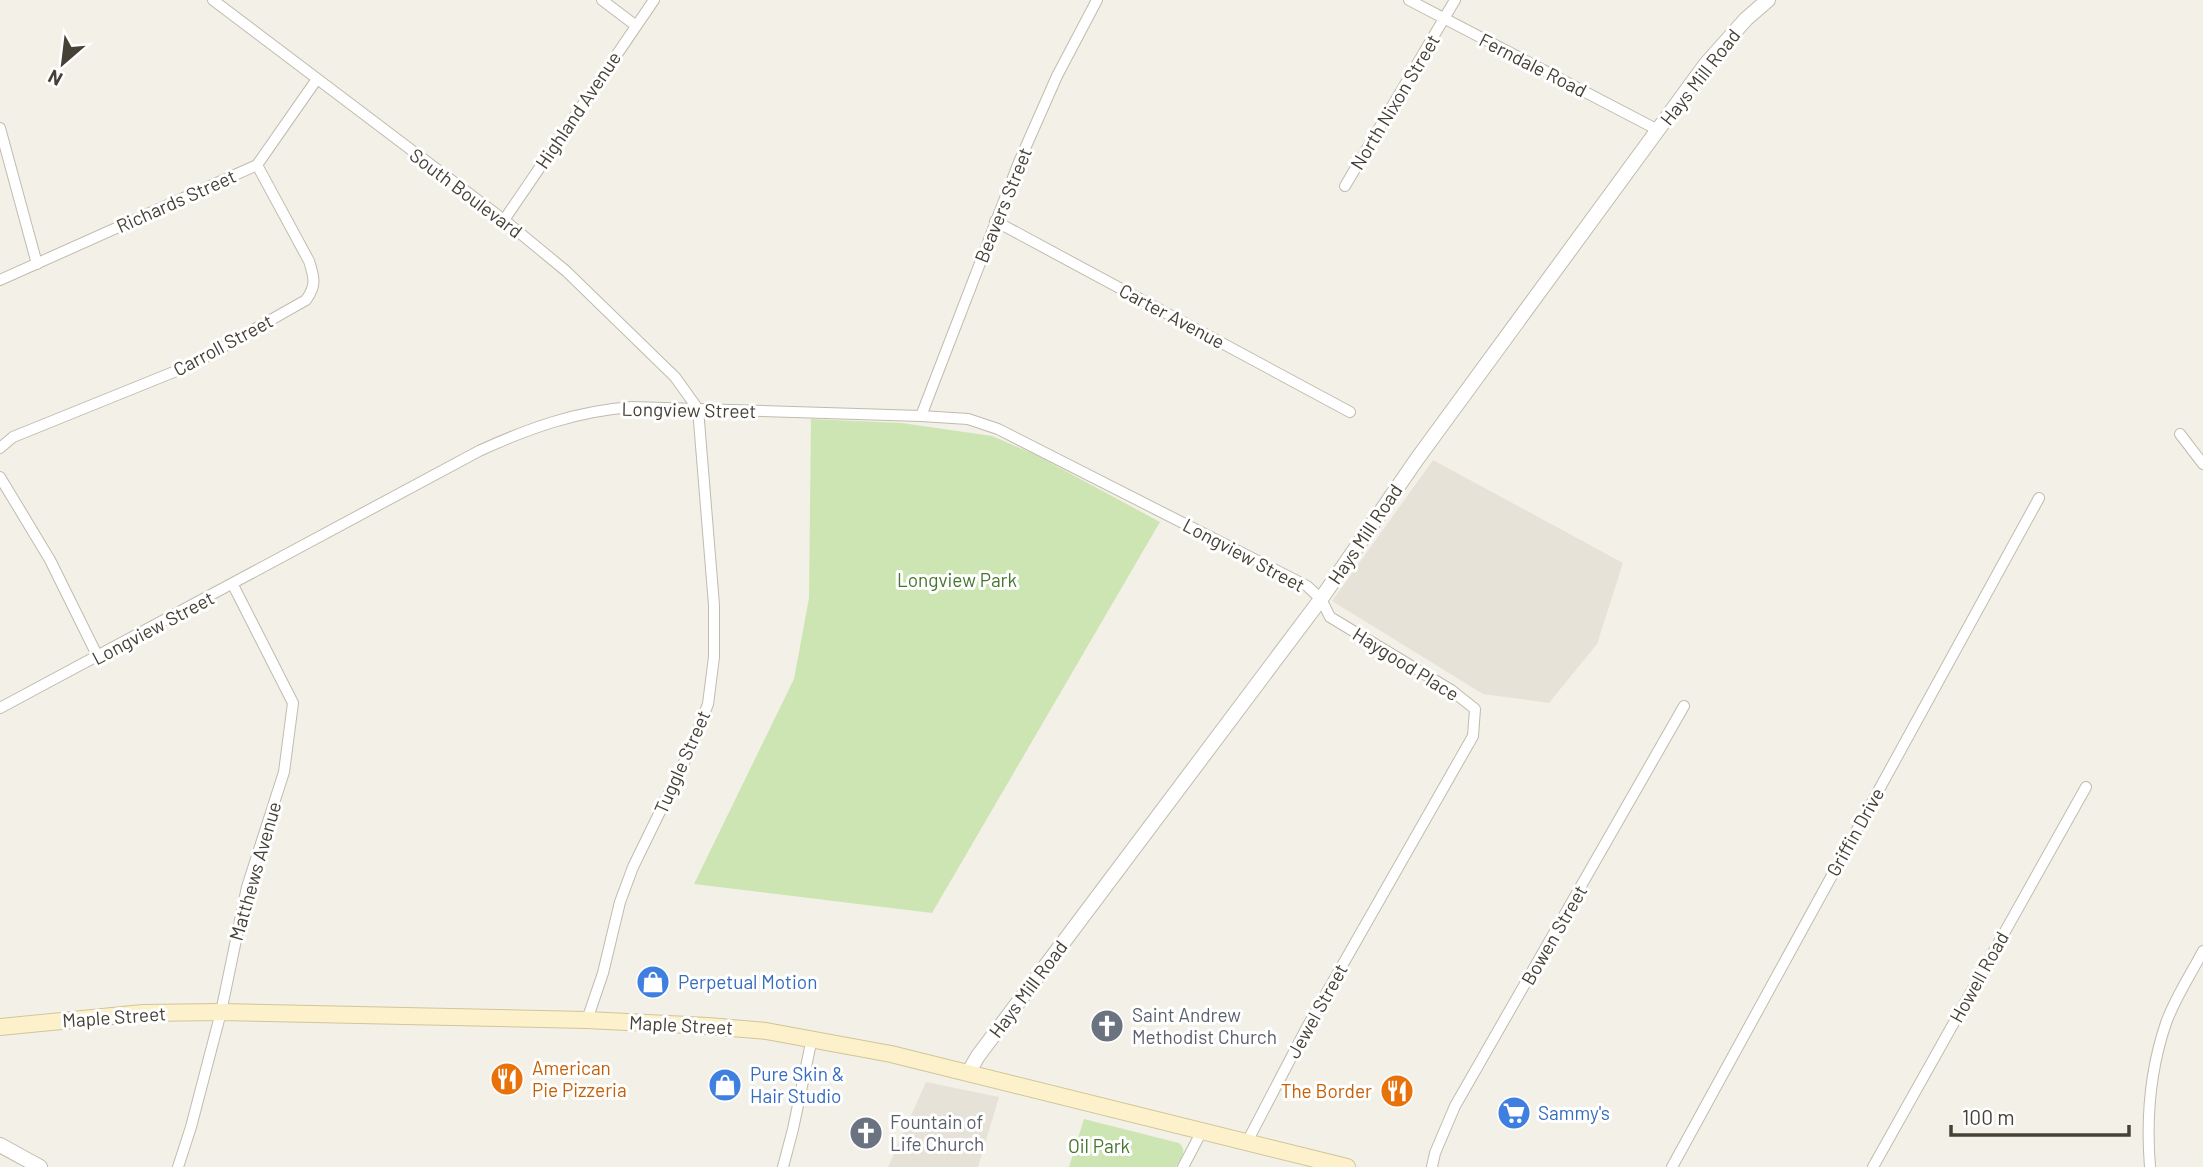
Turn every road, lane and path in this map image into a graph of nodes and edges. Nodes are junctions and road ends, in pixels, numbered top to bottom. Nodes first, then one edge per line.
1 (212, 0) edge
2 (602, 0) edge
3 (654, 0) edge
4 (1097, 0) edge
5 (1409, 0) edge
6 (1455, 0) edge
7 (1769, 0) edge
8 (1444, 19) junction
9 (635, 25) junction
10 (317, 79) junction
11 (0, 128) edge
12 (1658, 130) junction
13 (257, 165) junction
14 (1345, 186) dead end
15 (504, 220) junction
16 (995, 221) junction
17 (37, 264) junction
18 (0, 280) edge
19 (698, 409) junction
20 (1350, 412) dead end
21 (921, 416) junction
22 (2180, 434) dead end
23 (0, 448) edge
24 (2203, 464) edge
25 (0, 477) edge
26 (2039, 498) dead end
27 (233, 585) junction
28 (1321, 599) junction
29 (98, 657) junction
30 (1685, 706) dead end
31 (0, 708) edge
32 (2086, 787) dead end
33 (1390, 882) joint
34 (2203, 951) edge
35 (221, 1012) junction
36 (587, 1020) junction
37 (0, 1027) edge
38 (813, 1038) junction
39 (968, 1073) junction
40 (1202, 1131) junction
41 (1247, 1142) junction
42 (0, 1145) edge
43 (40, 1167) edge
44 (178, 1167) edge
45 (783, 1167) edge
46 (1184, 1167) edge
47 (1347, 1167) edge
48 (1432, 1167) edge
49 (1672, 1167) edge
50 (1873, 1167) edge
51 (2150, 1167) edge

1 - 10 street, South Boulevard
2 - 9 street
3 - 9 street, Highland Avenue
4 - 16 street, Beavers Street
5 - 8 street, Ferndale Road
6 - 8 street, North Nixon Street
7 - 12 street, Hays Mill Road
8 - 12 street, Ferndale Road
8 - 14 street, North Nixon Street
9 - 15 street, Highland Avenue
10 - 13 street, Richards Street
10 - 15 street, South Boulevard
11 - 17 street
12 - 28 street, Hays Mill Road
13 - 17 street, Richards Street
13 - 23 street, Carroll Street
15 - 19 street, South Boulevard
16 - 20 street, Carter Avenue
16 - 21 street, Beavers Street
17 - 18 street, Richards Street
19 - 21 street, Longview Street
19 - 27 street, Longview Street
19 - 36 street, Tuggle Street
21 - 28 street, Longview Street
22 - 24 street
25 - 29 street
26 - 49 street, Griffin Drive
27 - 29 street, Longview Street
27 - 35 street, Matthews Avenue
28 - 33 street, Haygood Place
28 - 39 street, Hays Mill Road
29 - 31 street, Longview Street
30 - 48 street, Bowen Street
32 - 50 street, Howell Road
33 - 41 street, Jewel Street
34 - 51 street
35 - 36 main road, Maple Street
35 - 37 main road, Maple Street
35 - 44 street, Matthews Avenue
36 - 38 main road, Maple Street
38 - 39 main road, Maple Street
38 - 45 street
39 - 40 main road, Maple Street
40 - 41 main road, Maple Street
40 - 46 street
41 - 47 main road, Maple Street
42 - 43 street

